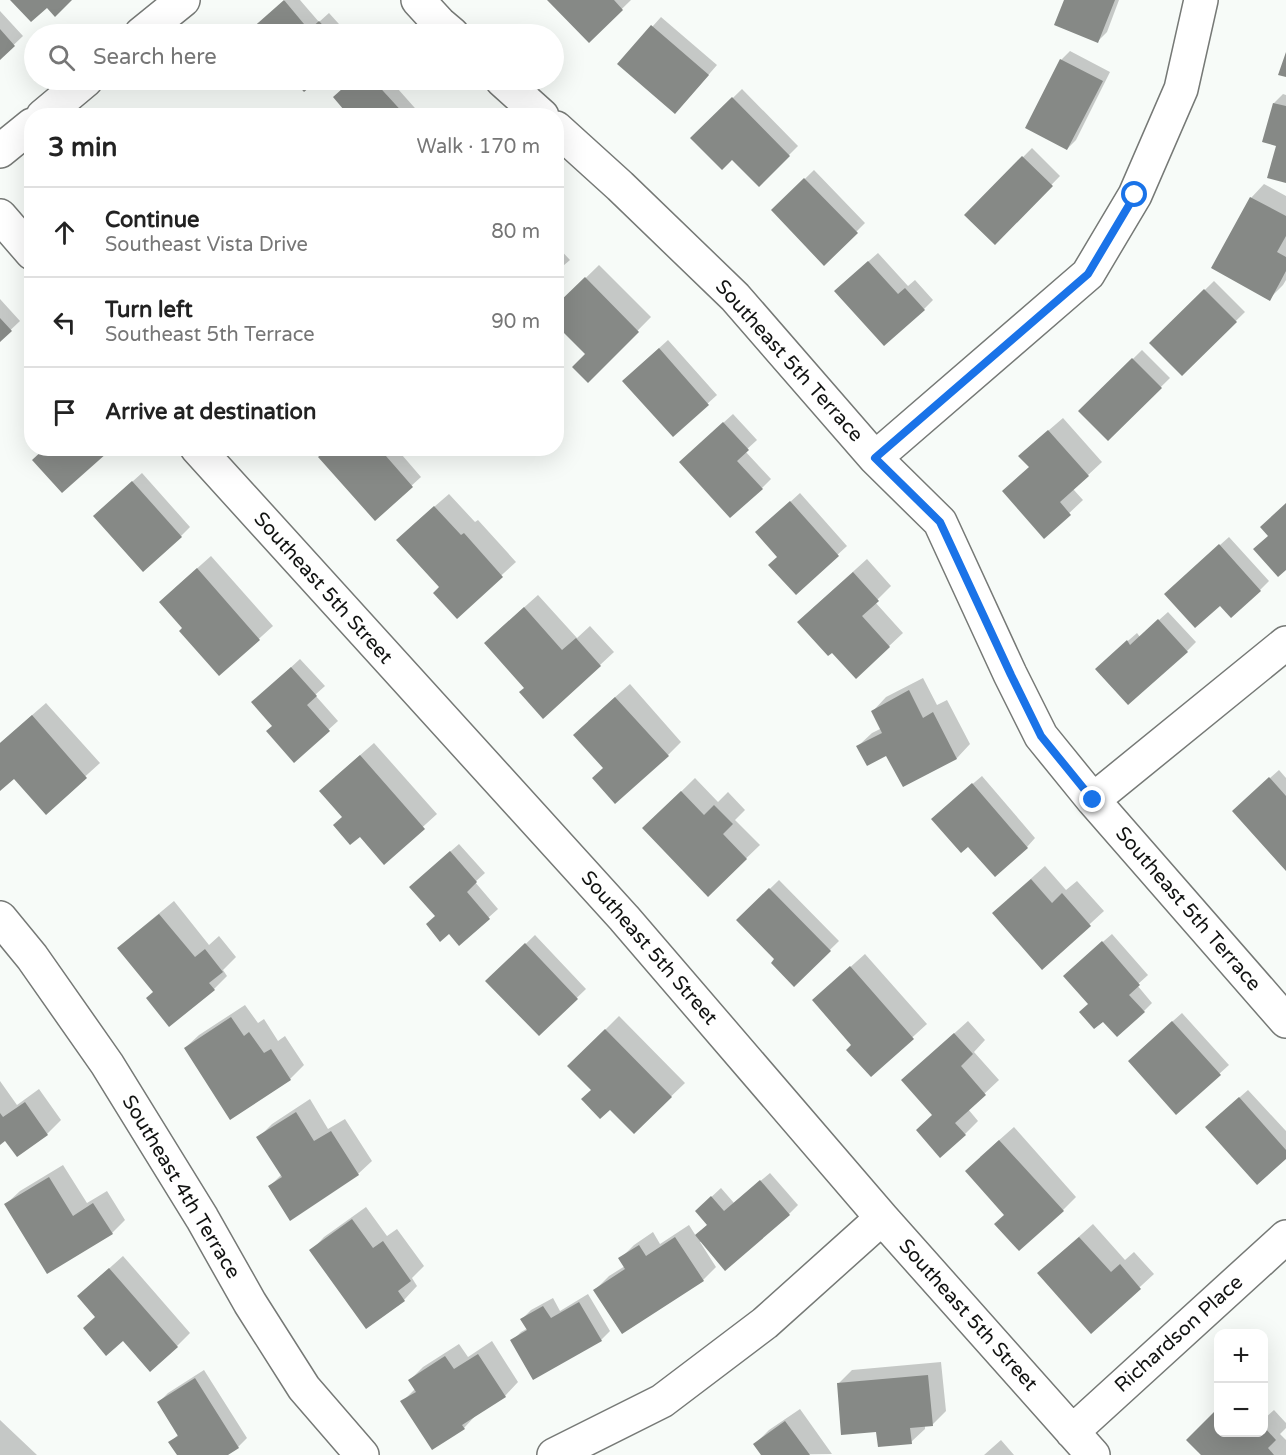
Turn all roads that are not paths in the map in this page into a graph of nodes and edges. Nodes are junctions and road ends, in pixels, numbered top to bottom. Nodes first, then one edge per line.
1 (183, 0) edge
2 (418, 0) edge
3 (1201, 0) edge
4 (153, 24) edge
5 (442, 24) edge
6 (74, 90) edge
7 (513, 90) edge
8 (53, 108) edge
9 (533, 108) edge
10 (24, 132) edge
11 (564, 135) edge
12 (0, 151) edge
13 (0, 216) edge
14 (24, 244) edge
15 (204, 456) edge
16 (875, 458) junction
17 (1286, 643) edge
18 (1093, 800) junction
19 (0, 918) edge
20 (1286, 1022) edge
21 (882, 1218) junction
22 (1286, 1237) edge
23 (1083, 1443) edge
24 (362, 1455) edge
25 (554, 1455) edge

1 - 4 street
2 - 5 street
3 - 16 street
6 - 8 street
7 - 9 street
10 - 12 street
11 - 16 street, Southeast 5th Terrace
13 - 14 street
15 - 21 street, Southeast 5th Street
16 - 18 street, Southeast 5th Terrace
17 - 18 street
18 - 20 street, Southeast 5th Terrace
19 - 24 street, Southeast 4th Terrace
21 - 23 street, Southeast 5th Street
21 - 25 street
22 - 23 street, Richardson Place

